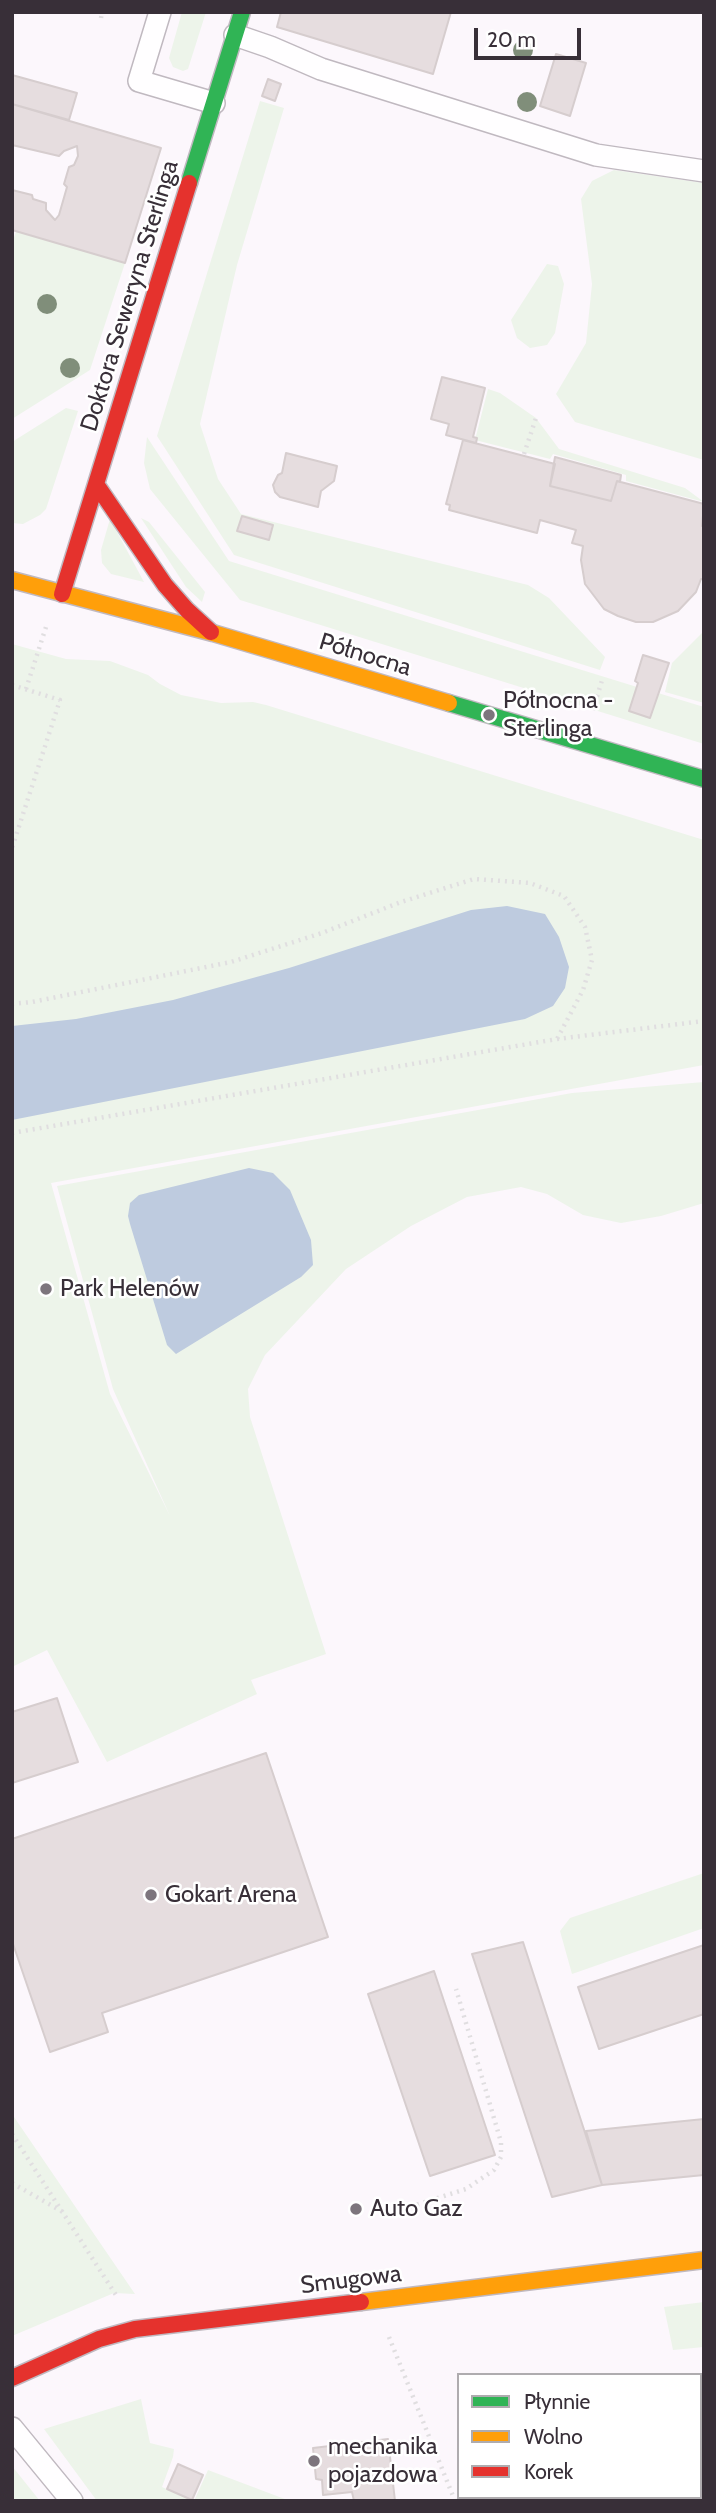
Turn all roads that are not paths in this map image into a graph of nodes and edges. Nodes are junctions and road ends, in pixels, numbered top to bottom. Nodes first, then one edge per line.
1 (160, 12) edge
2 (242, 12) edge
3 (235, 35) junction
4 (214, 103) junction
5 (704, 171) edge
6 (96, 484) junction
7 (12, 580) edge
8 (62, 594) junction
9 (213, 633) junction
10 (704, 779) edge
11 (704, 2260) edge
12 (12, 2378) edge
13 (12, 2428) edge
14 (72, 2501) edge

1 - 4 lane
2 - 3 street, Doktora Seweryna Sterlinga
3 - 4 street, Doktora Seweryna Sterlinga
3 - 5 lane
4 - 6 street, Doktora Seweryna Sterlinga
6 - 8 street, Doktora Seweryna Sterlinga
6 - 9 street
7 - 8 street, Północna
8 - 9 street, Północna
9 - 10 street, Północna
11 - 12 street, Smugowa
13 - 14 lane

